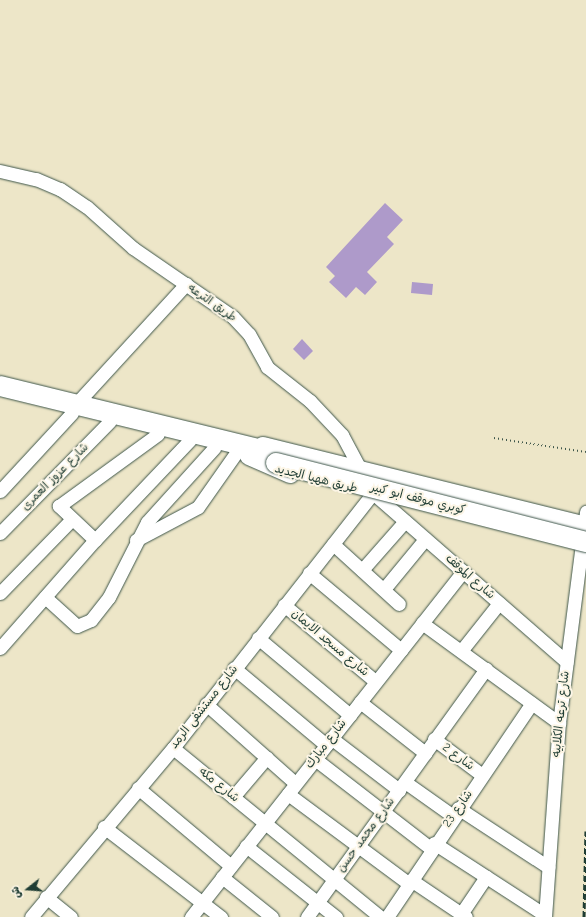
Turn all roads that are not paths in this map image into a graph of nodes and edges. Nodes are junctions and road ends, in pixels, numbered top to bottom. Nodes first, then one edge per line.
1 (0, 171) edge
2 (186, 284) junction
3 (0, 386) edge
4 (0, 395) edge
5 (74, 408) junction
6 (109, 422) junction
7 (158, 434) junction
8 (189, 442) junction
9 (214, 448) junction
10 (245, 452) junction
11 (358, 467) junction
12 (0, 491) edge
13 (372, 493) junction
14 (72, 519) junction
15 (405, 521) junction
16 (0, 533) edge
17 (585, 534) edge
18 (425, 539) junction
19 (94, 540) junction
20 (135, 540) junction
21 (333, 544) junction
22 (362, 570) junction
23 (463, 571) junction
24 (309, 573) junction
25 (384, 590) junction
26 (0, 593) edge
27 (44, 597) junction
28 (499, 603) junction
29 (399, 604) dead end
30 (284, 605) junction
31 (422, 623) junction
32 (258, 638) junction
33 (0, 648) edge
34 (401, 650) junction
35 (461, 651) junction
36 (567, 662) junction
37 (234, 668) junction
38 (486, 669) junction
39 (375, 682) junction
40 (360, 702) junction
41 (532, 703) junction
42 (206, 704) junction
43 (350, 715) junction
44 (559, 722) junction
45 (434, 739) junction
46 (329, 741) junction
47 (173, 748) junction
48 (425, 753) junction
49 (267, 757) junction
50 (315, 759) junction
51 (482, 775) junction
52 (296, 783) junction
53 (402, 786) junction
54 (138, 788) junction
55 (288, 794) junction
56 (233, 797) junction
57 (383, 812) junction
58 (456, 812) junction
59 (265, 823) junction
60 (104, 827) junction
61 (246, 846) junction
62 (358, 846) junction
63 (432, 846) junction
64 (231, 866) junction
65 (548, 867) junction
66 (222, 877) junction
67 (486, 877) junction
68 (334, 880) junction
69 (409, 882) junction
70 (46, 898) junction
71 (202, 902) junction
72 (318, 903) junction
73 (464, 915) edge
74 (545, 916) edge
75 (30, 917) edge
76 (71, 917) edge
77 (191, 917) edge
78 (221, 917) edge
79 (272, 917) edge
80 (307, 917) edge
81 (336, 917) edge
82 (380, 917) edge
83 (387, 917) edge

1 - 2 street, طريق الترعه
2 - 5 street
2 - 11 street, طريق الترعه
3 - 5 main road, طريق ههيا الجديد
4 - 5 main road, طريق ههيا الجديد
5 - 6 main road, طريق ههيا الجديد
5 - 10 main road, طريق ههيا الجديد
5 - 12 street
6 - 7 main road, طريق ههيا الجديد
6 - 16 street, شارع عزوز العمرى
7 - 8 main road, طريق ههيا الجديد
7 - 14 street
8 - 9 main road, طريق ههيا الجديد
8 - 19 street
9 - 10 main road, طريق ههيا الجديد
9 - 20 street
10 - 11 street, طريق ههيا الجديد
10 - 13 street, طريق ههيا الجديد
10 - 17 main road, كوبري موقف ابو كبير, bridge
10 - 20 street
11 - 13 street, طريق الترعه
11 - 17 street, طريق ههيا الجديد
13 - 15 street, شارع الموقف
13 - 17 street, طريق ههيا الجديد
13 - 21 street, شارع مستشفى الرمد
14 - 19 street
14 - 26 street
15 - 18 street, شارع الموقف
15 - 22 street
17 - 36 street, شارع ترعه الكلابيه
18 - 23 street, شارع الموقف
18 - 25 street
19 - 27 street
20 - 27 street
21 - 22 street
21 - 24 street, شارع مستشفى الرمد
22 - 25 street
23 - 28 street, شارع الموقف
23 - 31 street, شارع مبارك
24 - 30 street, شارع مستشفى الرمد
24 - 34 street
25 - 29 street
27 - 33 street
28 - 35 street
28 - 36 street, شارع الموقف
30 - 32 street, شارع مستشفى الرمد
30 - 39 street, شارع مسجد الايمان
31 - 34 street, شارع مبارك
31 - 35 street
32 - 37 street, شارع مستشفى الرمد
32 - 43 street
34 - 39 street, شارع مبارك
35 - 38 street
36 - 44 street, شارع ترعه الكلابيه
37 - 42 street, شارع مستشفى الرمد
37 - 46 street
38 - 41 street
38 - 45 street, شارع محمد حسن
39 - 40 street, شارع مبارك
40 - 43 street, شارع مبارك
40 - 48 street
41 - 44 street
41 - 51 street, شارع 23
42 - 47 street, شارع مستشفى الرمد
42 - 49 street
43 - 46 street, شارع مبارك
44 - 65 street, شارع ترعه الكلابيه
45 - 48 street, شارع محمد حسن
45 - 51 street, شارع 2
46 - 50 street, شارع مبارك
46 - 53 street
47 - 54 street, شارع مستشفى الرمد
47 - 56 street, شارع مكه
48 - 53 street, شارع محمد حسن
49 - 52 street
49 - 56 street
50 - 52 street, شارع مبارك
50 - 57 street
51 - 58 street, شارع 23
52 - 55 street, شارع مبارك
53 - 57 street, شارع محمد حسن
53 - 58 street
54 - 60 street, شارع مستشفى الرمد
54 - 64 street
55 - 59 street, شارع مبارك
55 - 62 street
56 - 59 street, شارع مكه
57 - 62 street, شارع محمد حسن
57 - 63 street
58 - 63 street, شارع 23
58 - 65 street
59 - 61 street, شارع مبارك
59 - 68 street, شارع مكه
60 - 70 street, شارع مستشفى الرمد
60 - 71 street
61 - 64 street, شارع مبارك
61 - 72 street
62 - 68 street, شارع محمد حسن
62 - 69 street
63 - 67 street
63 - 69 street, شارع 23
64 - 66 street, شارع مبارك
65 - 74 street, شارع ترعه الكلابيه
66 - 71 street, شارع مبارك
66 - 79 street
67 - 73 street
67 - 74 street
68 - 72 street, شارع محمد حسن
68 - 82 street, شارع مكه
69 - 73 street
69 - 83 street, شارع 23
70 - 75 street, شارع مستشفى الرمد
70 - 76 street
71 - 77 street, شارع مبارك
71 - 78 street
72 - 80 street, شارع محمد حسن
72 - 81 street

